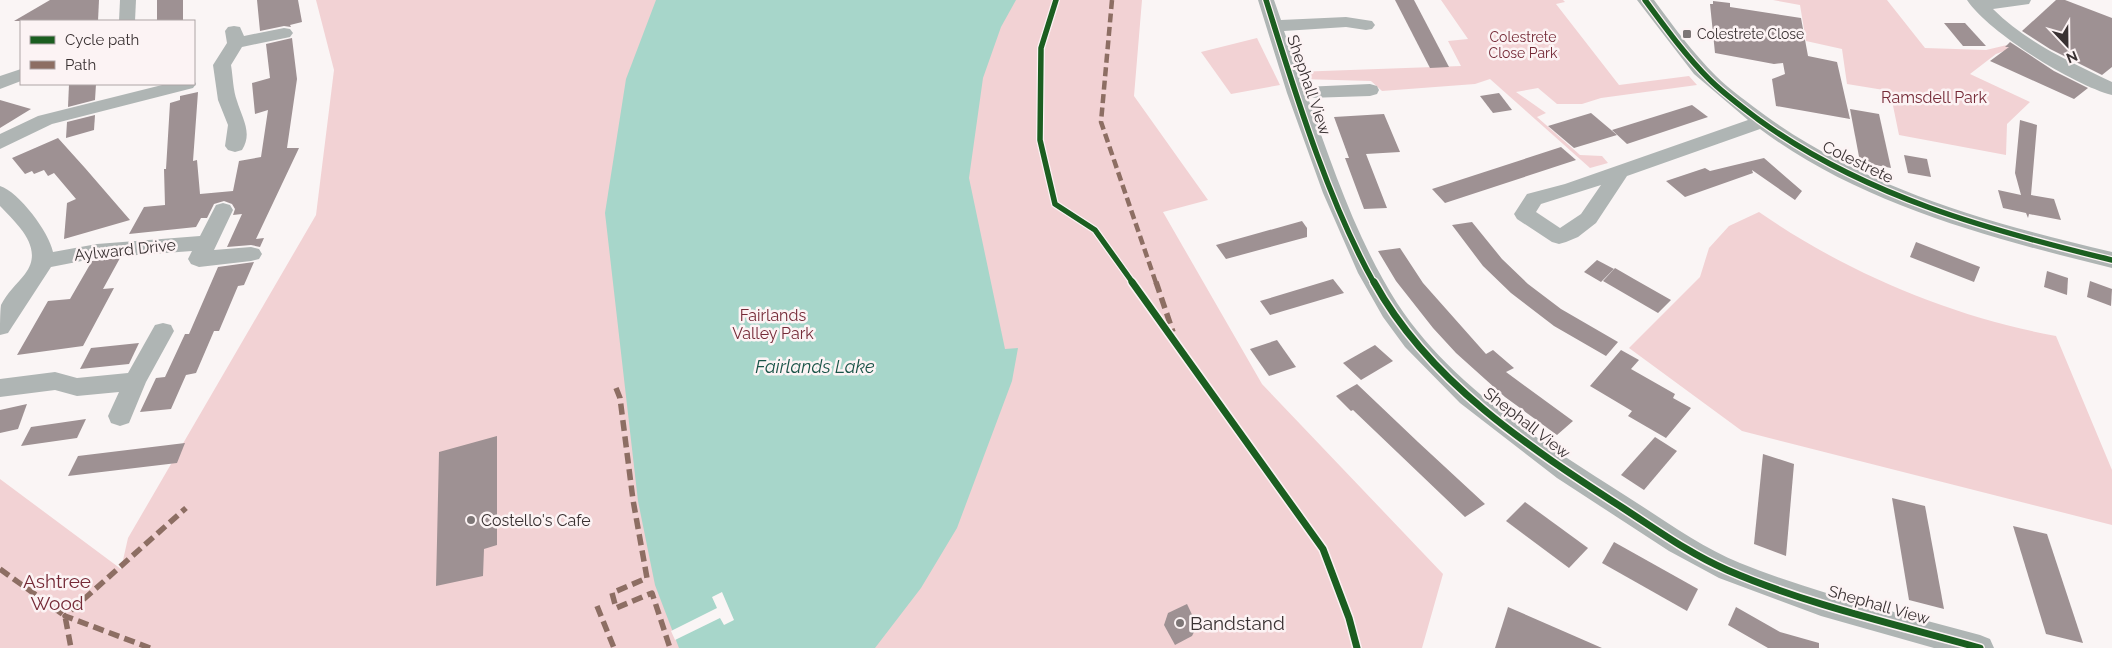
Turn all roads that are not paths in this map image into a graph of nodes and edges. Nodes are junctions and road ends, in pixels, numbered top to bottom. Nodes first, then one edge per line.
1 (128, 0) edge
2 (1266, 0) edge
3 (1644, 0) edge
4 (2023, 0) edge
5 (1978, 3) edge
6 (127, 20) edge
7 (1366, 25) dead end
8 (1274, 26) junction
9 (284, 33) dead end
10 (20, 74) edge
11 (222, 75) junction
12 (195, 82) edge
13 (0, 83) edge
14 (179, 85) edge
15 (2112, 89) edge
16 (1370, 90) dead end
17 (128, 91) edge
18 (1296, 93) junction
19 (1761, 122) junction
20 (3, 139) edge
21 (235, 146) dead end
22 (1620, 171) dead end
23 (3, 200) edge
24 (223, 210) dead end
25 (206, 242) junction
26 (251, 254) dead end
27 (2112, 260) edge
28 (43, 261) junction
29 (0, 328) edge
30 (163, 331) dead end
31 (135, 381) junction
32 (0, 388) edge
33 (120, 416) dead end
34 (1980, 648) edge

1 - 6 street
2 - 8 street, Shephall View
3 - 19 street, Colestrete
4 - 5 street
5 - 15 street
7 - 8 street, Shephall View
8 - 18 street, Shephall View
9 - 11 street
10 - 13 street
11 - 12 street
11 - 21 street
14 - 17 street
16 - 18 street, Shephall View
17 - 20 street
18 - 34 street, Shephall View
19 - 22 street
19 - 27 street, Colestrete
23 - 28 street
24 - 25 street, Aylward Drive
25 - 26 street, Aylward Drive
25 - 28 street, Aylward Drive
28 - 29 street
30 - 31 street
31 - 32 street
31 - 33 street

